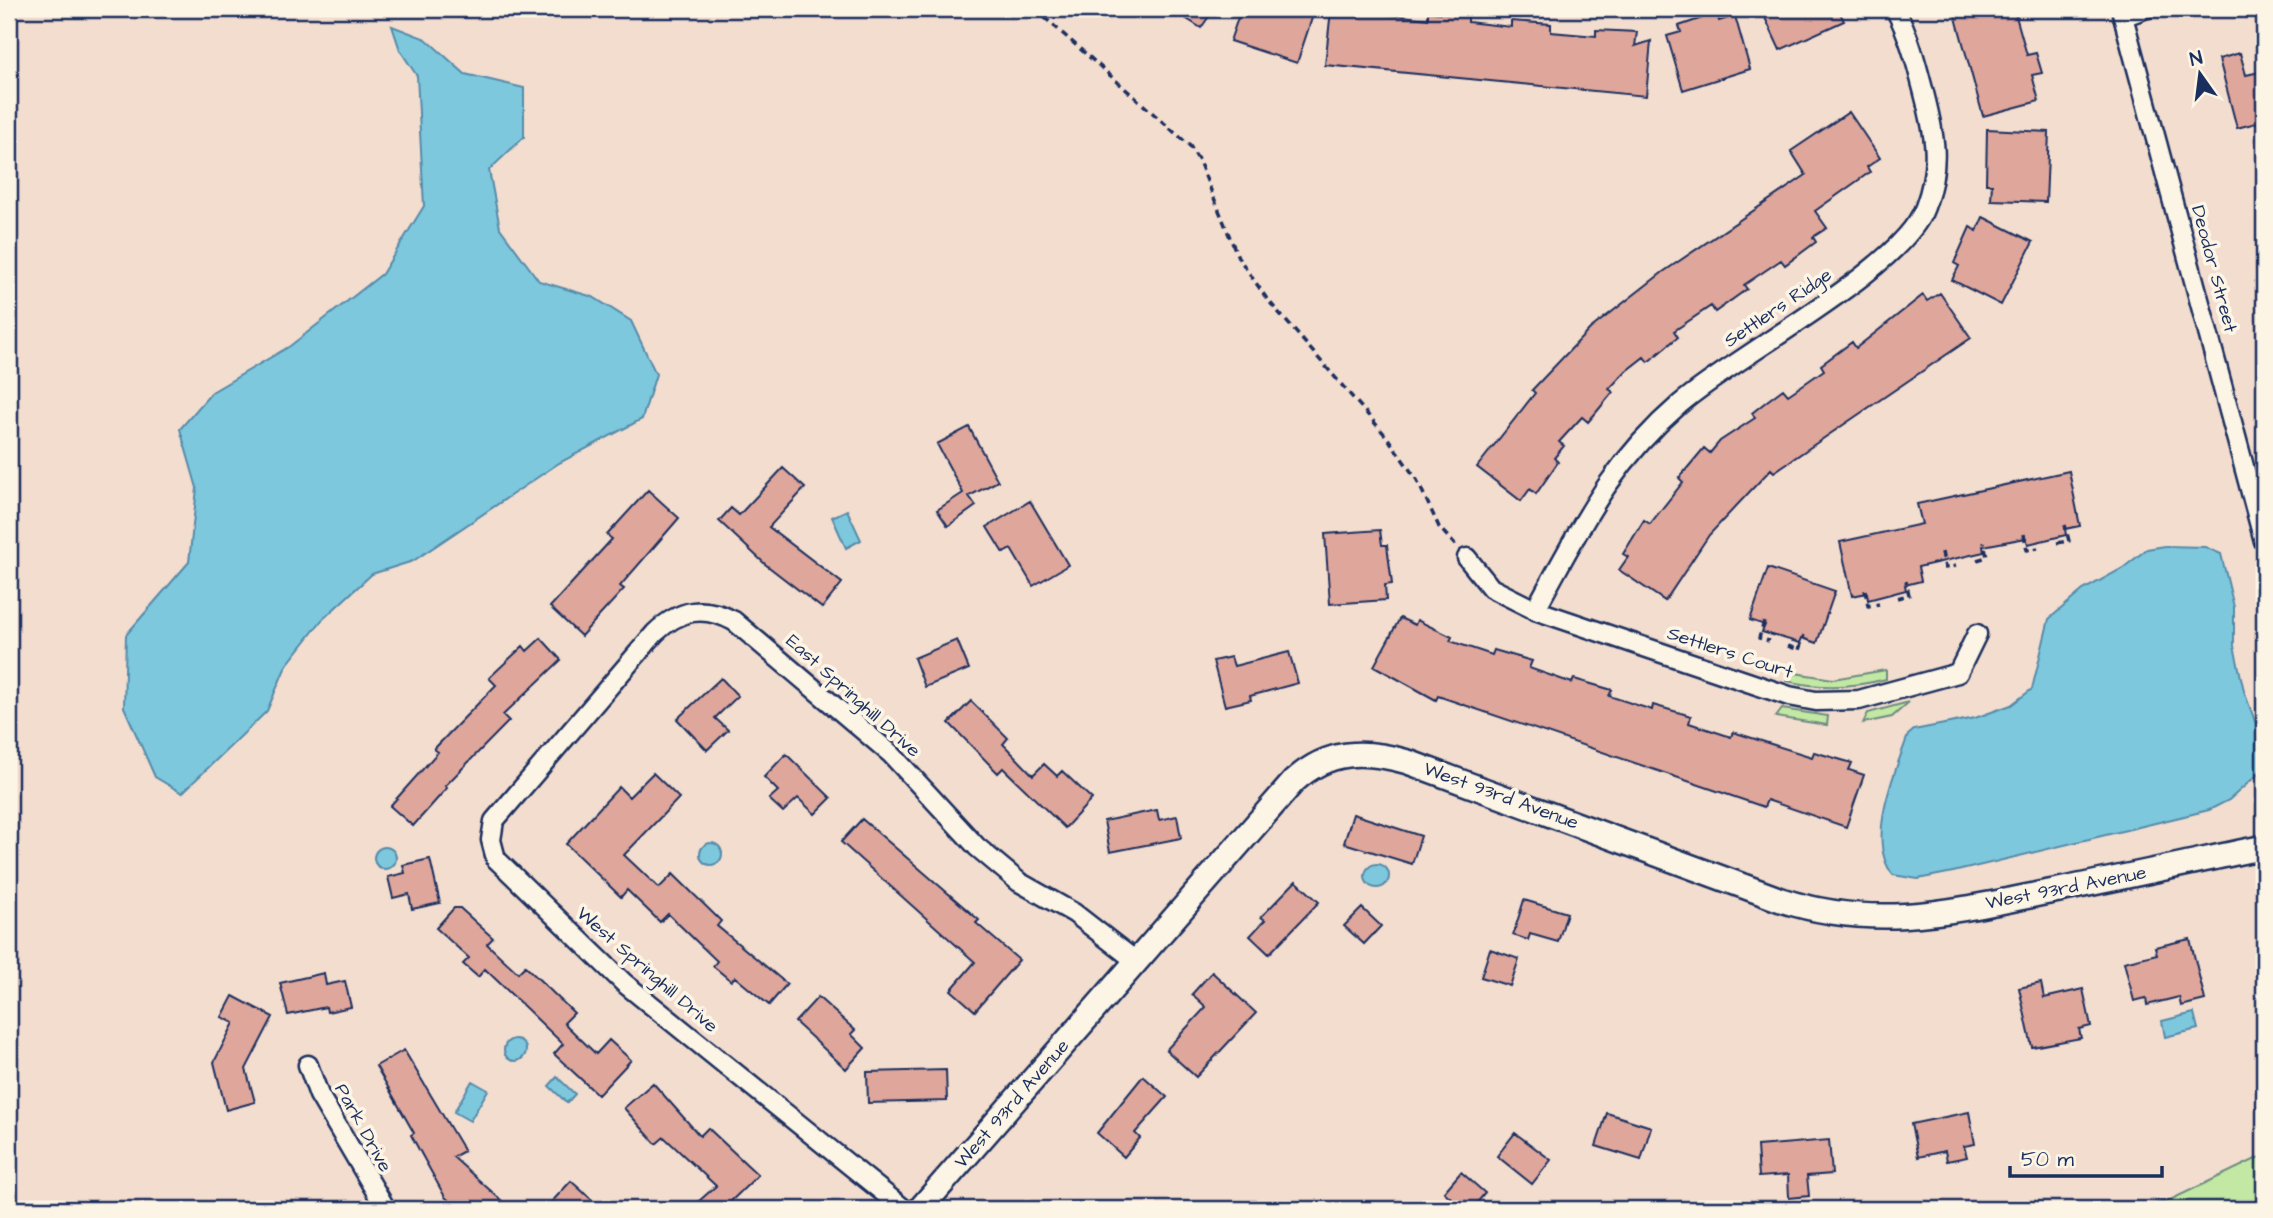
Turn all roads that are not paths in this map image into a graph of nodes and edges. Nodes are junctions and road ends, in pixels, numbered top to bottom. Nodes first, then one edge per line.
1 (1895, 9) edge
2 (2160, 9) edge
3 (2123, 15) edge
4 (2264, 541) edge
5 (1467, 558) road end
6 (1535, 610) junction
7 (1977, 634) dead end
8 (577, 727) joint
9 (2264, 847) edge
10 (1137, 962) junction
11 (308, 1065) dead end
12 (386, 1209) edge
13 (904, 1209) edge
14 (920, 1209) edge

1 - 6 street, Settlers Ridge
2 - 3 lane
3 - 4 street, Deodor Street
5 - 6 street, Settlers Court
6 - 7 street, Settlers Court
8 - 10 street, East Springhill Drive
8 - 13 street, West Springhill Drive
9 - 10 street, West 93rd Avenue
10 - 14 street, West 93rd Avenue
11 - 12 street, Park Drive

